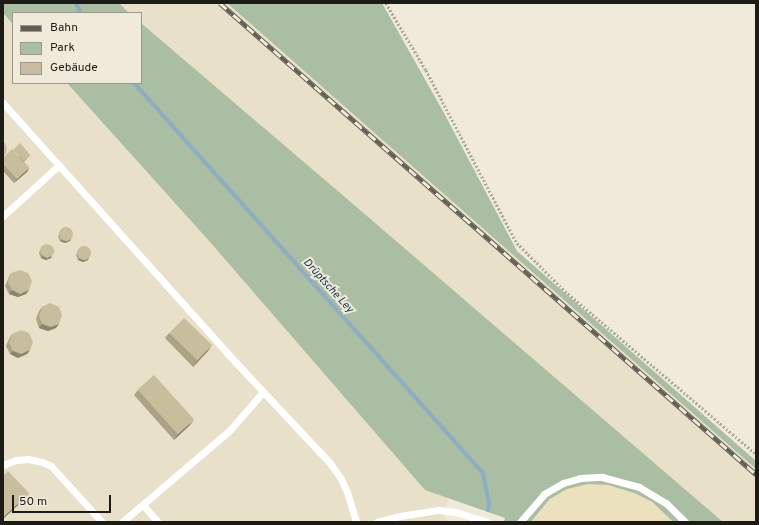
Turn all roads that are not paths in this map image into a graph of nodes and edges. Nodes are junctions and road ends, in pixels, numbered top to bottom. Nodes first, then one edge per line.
1 (3, 103) edge
2 (59, 165) junction
3 (3, 216) edge
4 (263, 392) junction
5 (3, 465) edge
6 (143, 505) junction
7 (102, 522) edge
8 (122, 522) edge
9 (158, 522) edge
10 (356, 522) edge
11 (377, 522) edge
12 (487, 522) edge
13 (520, 522) edge
14 (685, 522) edge

1 - 2 lane
2 - 3 lane
2 - 4 lane
4 - 6 lane
4 - 10 lane
5 - 7 lane
6 - 8 lane
6 - 9 lane
11 - 12 lane
13 - 14 lane

